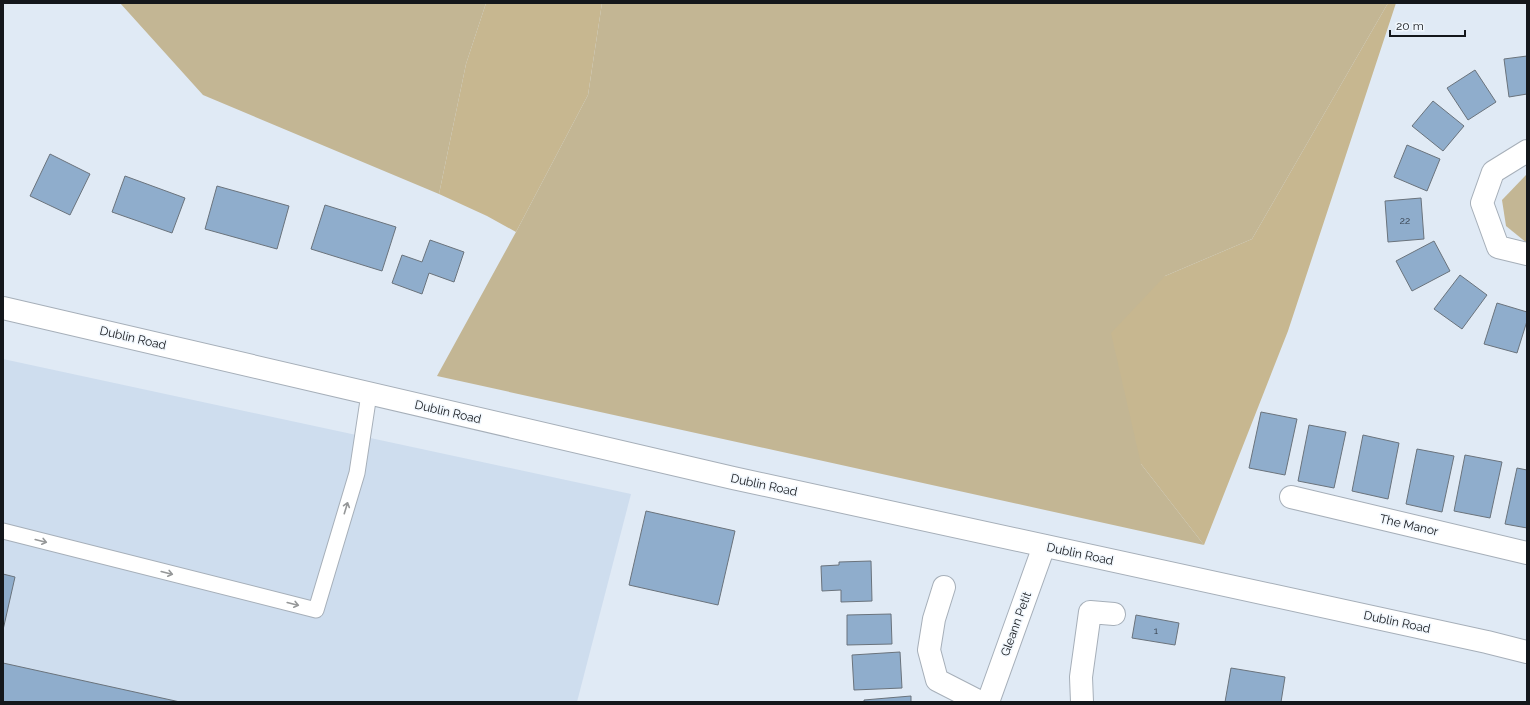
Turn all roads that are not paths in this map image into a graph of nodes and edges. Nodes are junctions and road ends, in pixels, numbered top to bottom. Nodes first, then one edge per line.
1 (1527, 151) edge
2 (1527, 254) edge
3 (3, 308) edge
4 (369, 394) junction
5 (1291, 497) dead end
6 (3, 531) edge
7 (1044, 546) junction
8 (1527, 553) edge
9 (944, 588) dead end
10 (1114, 614) dead end
11 (1527, 652) edge
12 (980, 702) edge
13 (988, 702) edge
14 (1082, 702) edge

1 - 2 main road
3 - 4 main road, Dublin Road
6 -> 4 lane
4 - 7 main road, Dublin Road
5 - 8 main road, The Manor
7 - 11 main road, Dublin Road
7 - 13 main road, Gleann Petit
9 - 12 main road
10 - 14 main road

